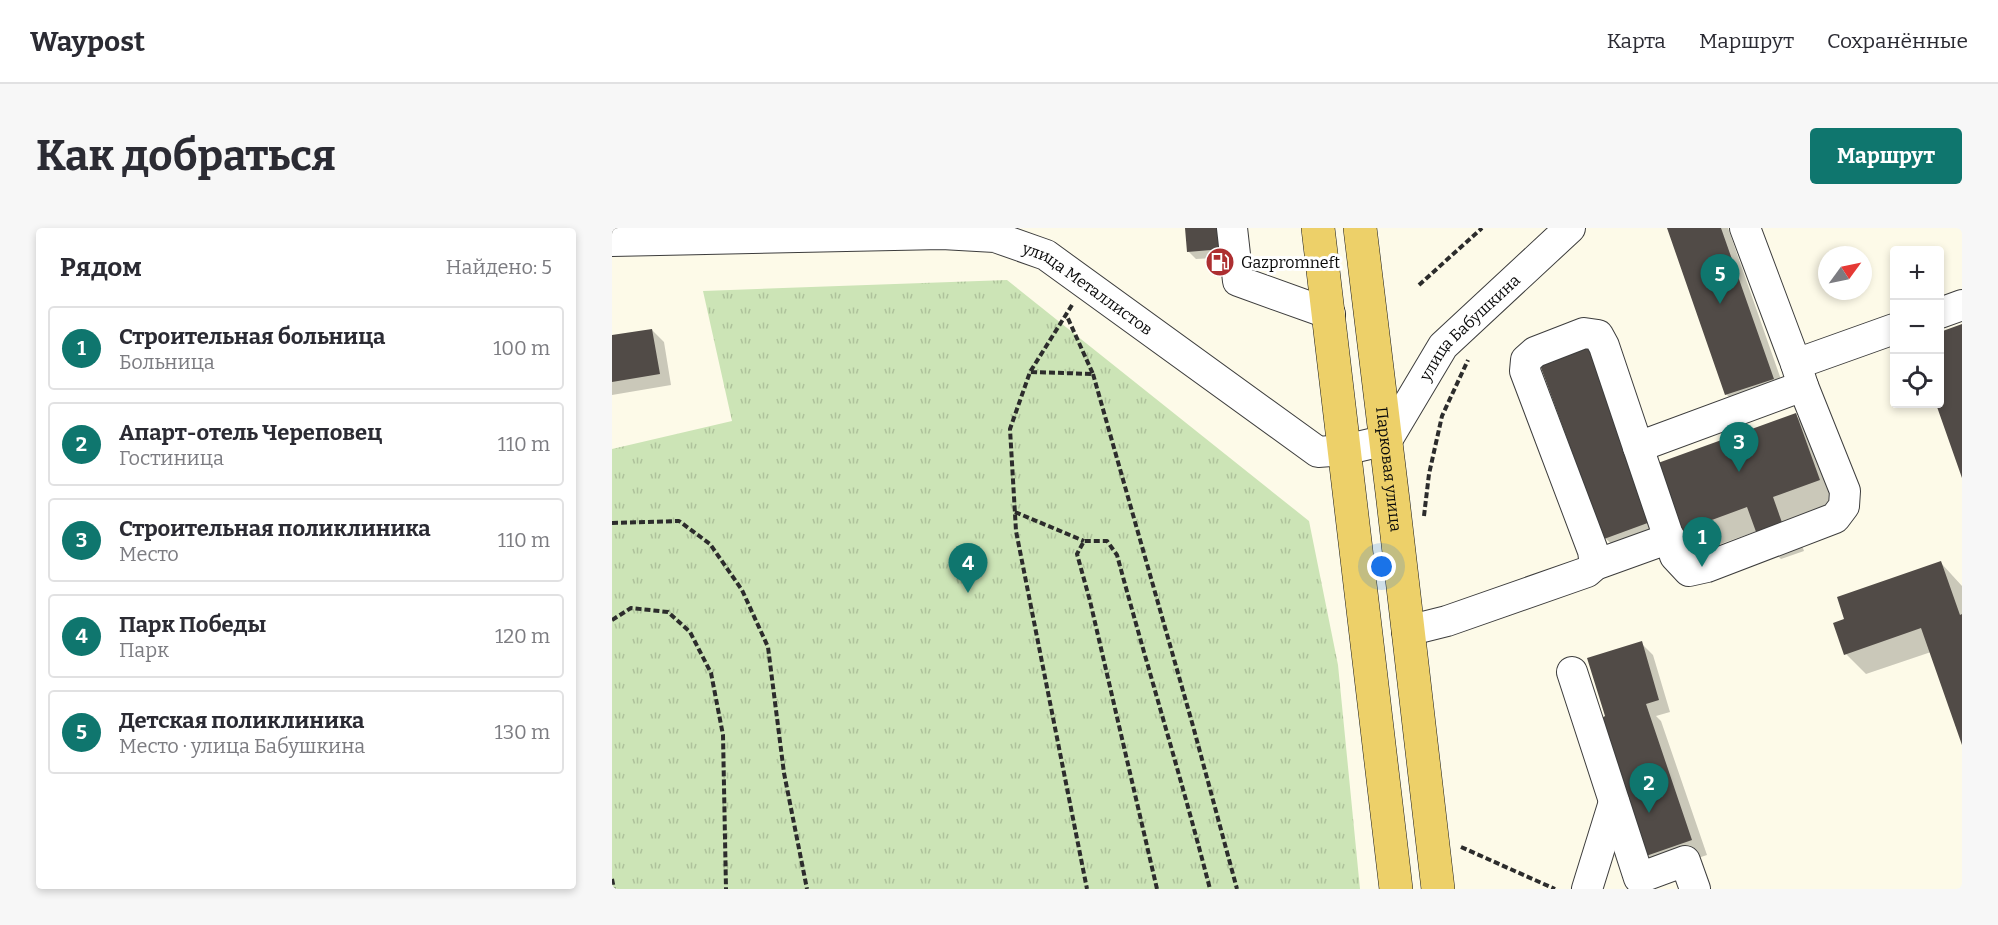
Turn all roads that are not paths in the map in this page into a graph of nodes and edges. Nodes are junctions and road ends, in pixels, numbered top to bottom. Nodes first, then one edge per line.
1 (1232, 228) edge
2 (1318, 228) edge
3 (1359, 228) edge
4 (1570, 228) edge
5 (1745, 228) edge
6 (841, 232) edge
7 (768, 233) edge
8 (612, 241) edge
9 (1962, 305) edge
10 (1944, 312) edge
11 (1330, 314) junction
12 (1890, 331) edge
13 (1800, 375) junction
14 (1387, 440) junction
15 (1638, 447) junction
16 (1344, 450) junction
17 (1670, 538) junction
18 (1595, 565) junction
19 (1407, 631) junction
20 (1572, 672) dead end
21 (1614, 802) junction
22 (1396, 889) edge
23 (1438, 889) edge
24 (1587, 889) edge
25 (1695, 889) edge

1 - 11 street
2 - 11 main road
3 - 14 main road, Парковая улица
4 - 14 street, улица Бабушкина
5 - 13 street
6 - 7 street, улица Металлистов
6 - 16 street, улица Металлистов
7 - 8 street, улица Металлистов
9 - 10 street
11 - 16 main road
12 - 13 street
13 - 15 street
13 - 17 street
14 - 16 street, улица Металлистов
14 - 19 main road, Парковая улица
15 - 17 street
15 - 18 street
16 - 22 main road
17 - 18 street
18 - 19 street
19 - 23 main road, Парковая улица
20 - 21 street
21 - 24 street
21 - 25 street

